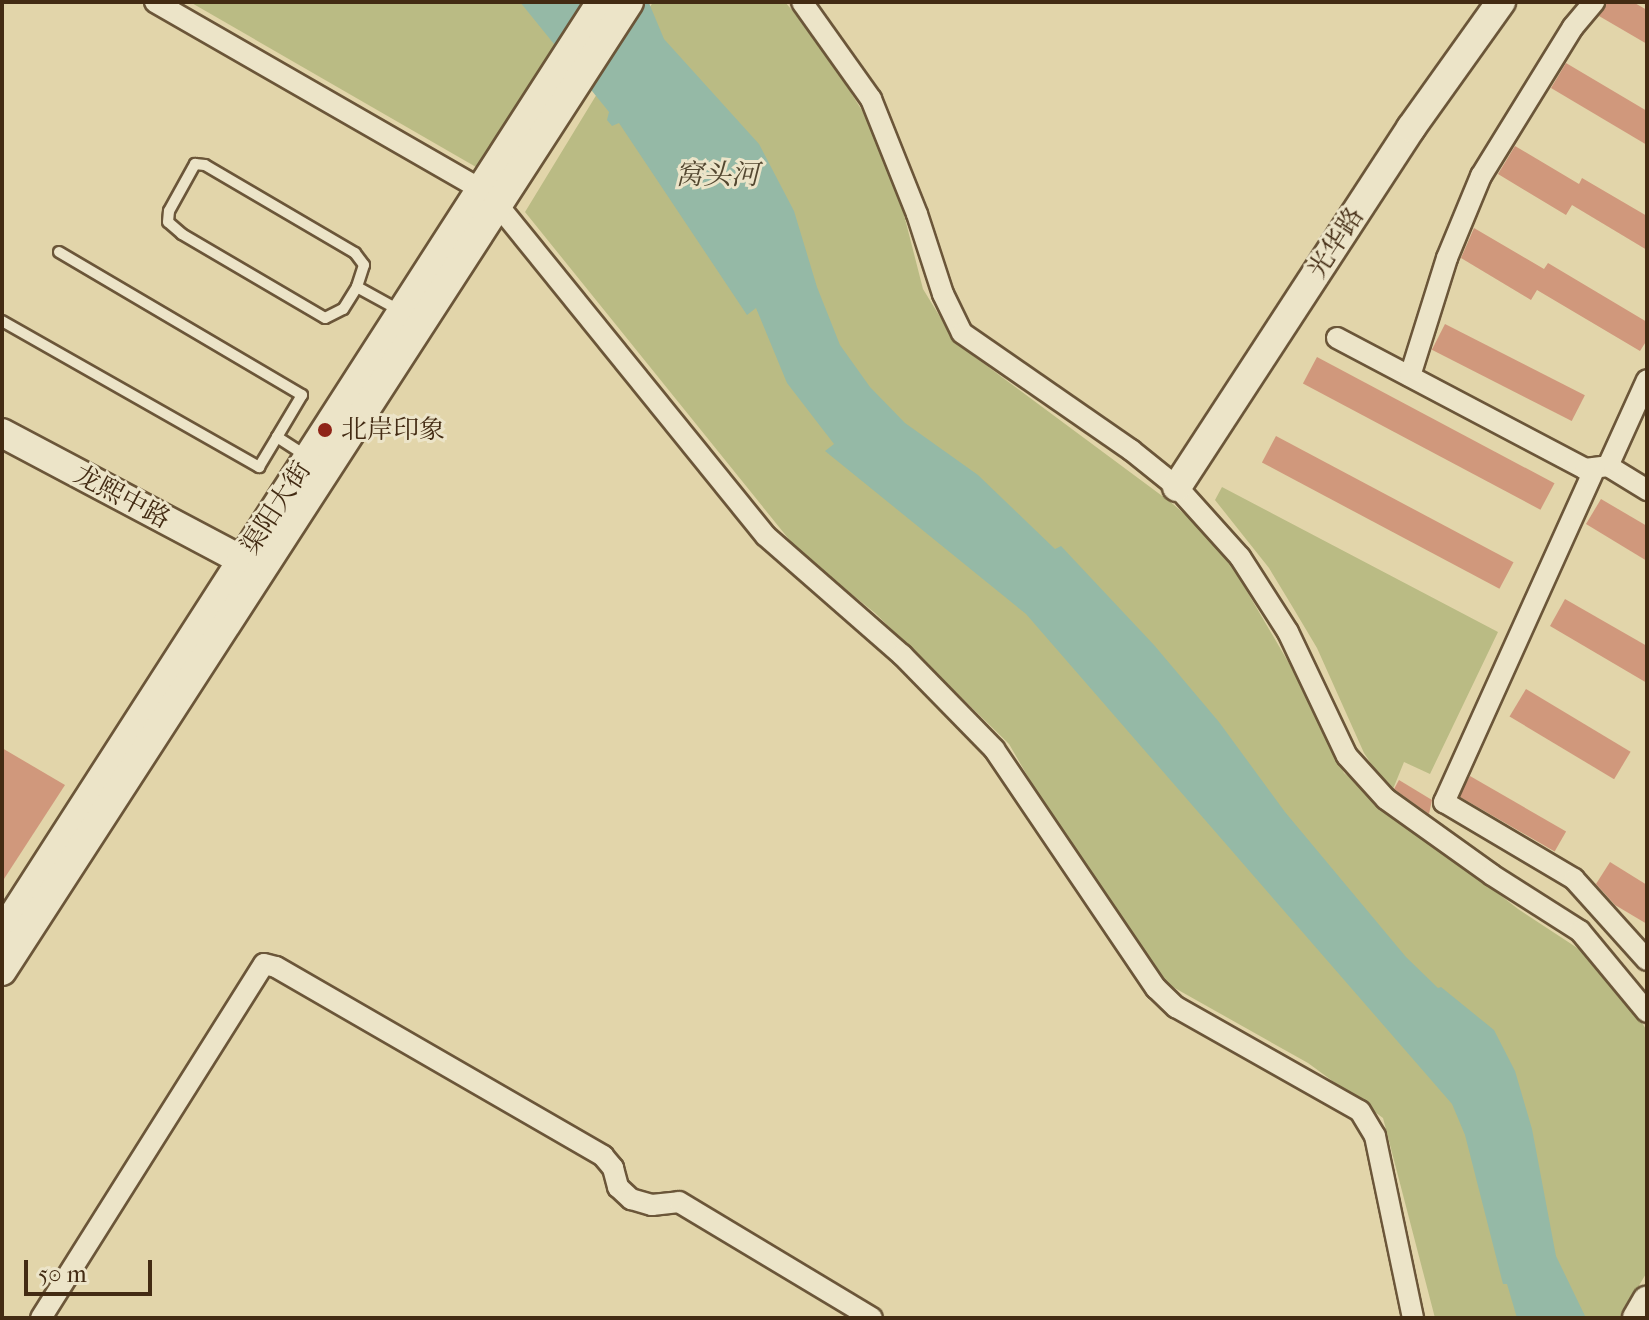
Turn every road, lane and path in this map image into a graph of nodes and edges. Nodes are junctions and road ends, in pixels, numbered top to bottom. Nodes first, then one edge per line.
1 (155, 2) edge
2 (601, 2) edge
3 (629, 2) edge
4 (802, 2) edge
5 (1501, 2) edge
6 (1594, 2) edge
7 (566, 78) junction
8 (488, 196) junction
9 (59, 252) dead end
10 (357, 287) junction
11 (401, 311) junction
12 (2, 321) edge
13 (1337, 338) dead end
14 (1410, 376) junction
15 (1647, 380) edge
16 (2, 433) edge
17 (277, 437) junction
18 (308, 457) junction
19 (1602, 467) junction
20 (1177, 487) junction
21 (1647, 490) edge
22 (242, 560) junction
23 (2, 933) edge
24 (1647, 960) edge
25 (2, 971) edge
26 (1647, 1012) edge
27 (1647, 1301) edge
28 (41, 1318) edge
29 (872, 1318) edge
30 (1413, 1318) edge
31 (1637, 1318) edge

1 - 8 street
2 - 7 main road, 渠阳大街
3 - 7 main road
4 - 20 street
5 - 20 main road, 光华路
6 - 14 street
7 - 8 main road, 渠阳大街
8 - 11 main road, 渠阳大街
8 - 25 main road, 渠阳大街
8 - 30 street
9 - 17 lane
10 - 10 lane
10 - 11 lane
11 - 18 main road, 渠阳大街
12 - 17 lane
13 - 14 street
14 - 19 street
15 - 19 street
16 - 22 main road, 龙熙中路
17 - 18 lane
18 - 22 main road, 渠阳大街
19 - 21 street
19 - 24 street
20 - 26 street
22 - 23 main road, 渠阳大街
27 - 31 main road
28 - 29 street

